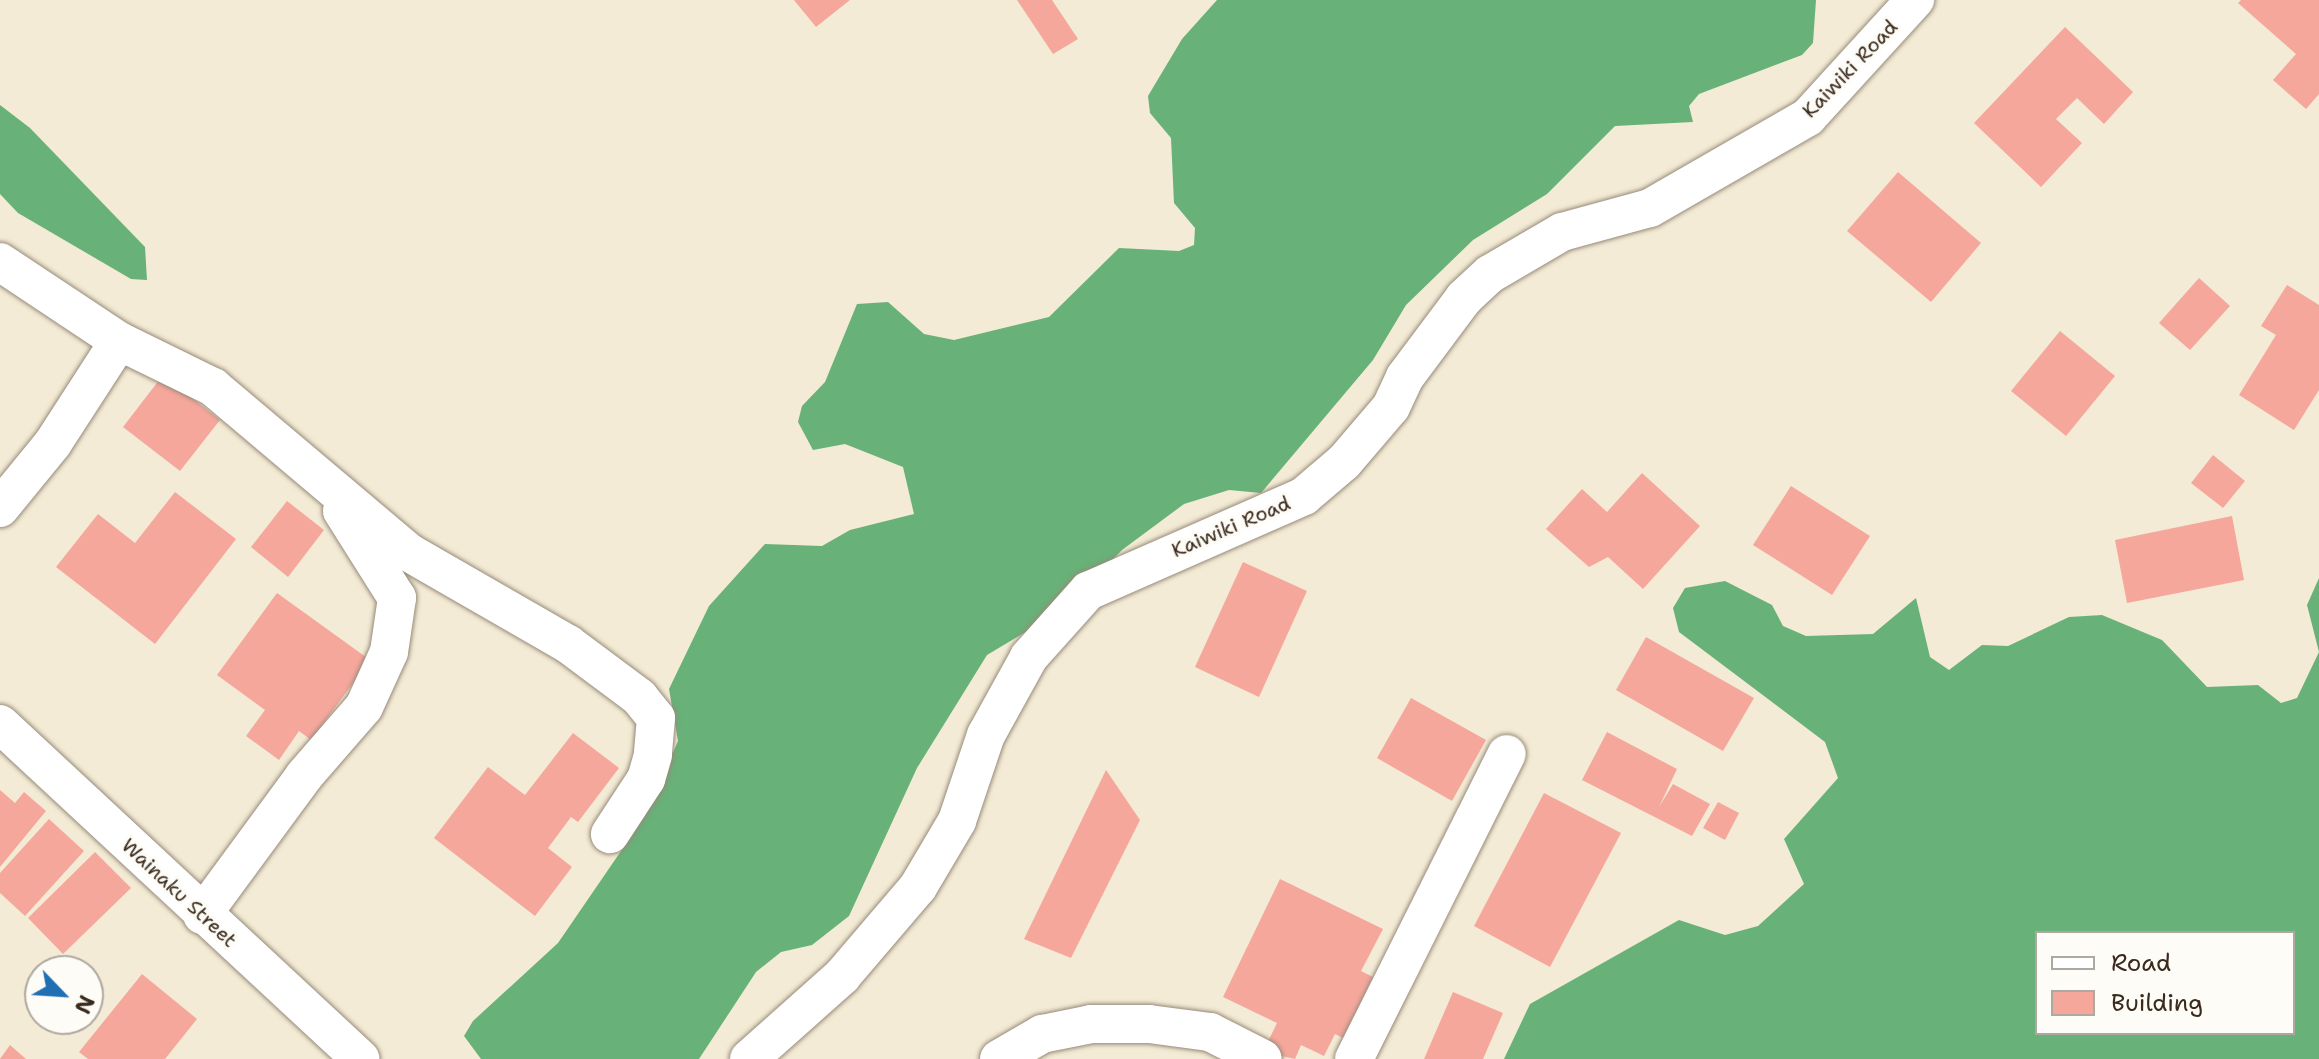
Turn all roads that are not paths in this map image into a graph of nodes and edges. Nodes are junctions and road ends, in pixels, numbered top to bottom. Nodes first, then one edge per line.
1 (1915, 0) edge
2 (0, 262) edge
3 (119, 341) junction
4 (335, 494) junction
5 (0, 508) edge
6 (0, 724) edge
7 (1507, 754) dead end
8 (610, 834) dead end
9 (202, 915) junction
10 (341, 1053) edge
11 (749, 1059) edge
12 (999, 1059) edge
13 (1263, 1059) edge
14 (1354, 1059) edge

1 - 11 street, Kaiwiki Road
2 - 3 street
3 - 4 street
3 - 5 street
4 - 8 street
4 - 9 street
6 - 9 street, Wainaku Street
7 - 14 street
9 - 10 street, Wainaku Street
12 - 13 street

